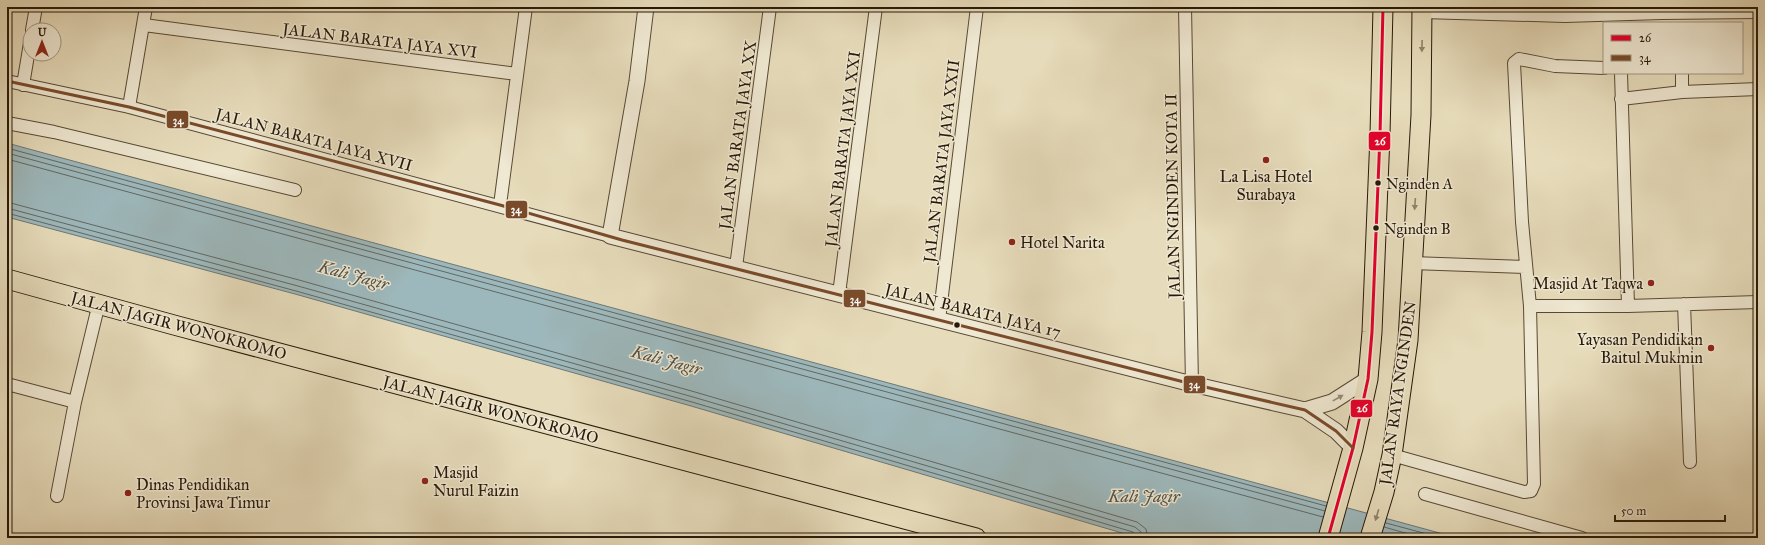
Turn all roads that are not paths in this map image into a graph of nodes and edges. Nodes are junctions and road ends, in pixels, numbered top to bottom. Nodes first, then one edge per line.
1 (36, 7) edge
2 (146, 7) edge
3 (526, 7) edge
4 (646, 7) edge
5 (770, 7) edge
6 (876, 7) edge
7 (977, 7) edge
8 (1185, 7) edge
9 (1383, 7) edge
10 (1422, 9) edge
11 (1758, 12) edge
12 (33, 22) edge
13 (144, 25) junction
14 (27, 62) edge
15 (1603, 68) edge
16 (517, 74) junction
17 (1621, 74) edge
18 (1682, 74) edge
19 (7, 81) edge
20 (23, 85) junction
21 (1758, 89) edge
22 (1682, 92) junction
23 (1621, 99) junction
24 (130, 107) junction
25 (7, 123) edge
26 (295, 190) dead end
27 (500, 205) junction
28 (610, 236) junction
29 (1412, 263) junction
30 (1525, 267) junction
31 (736, 268) junction
32 (7, 279) edge
33 (839, 294) junction
34 (1758, 302) edge
35 (99, 303) junction
36 (1684, 304) junction
37 (1530, 306) junction
38 (1628, 306) junction
39 (939, 320) junction
40 (1368, 378) junction
41 (7, 384) edge
42 (1192, 384) junction
43 (75, 402) junction
44 (1305, 410) junction
45 (1353, 448) junction
46 (1392, 455) junction
47 (1690, 462) dead end
48 (1425, 494) dead end
49 (57, 496) dead end
50 (976, 538) edge
51 (1328, 538) edge
52 (1370, 538) edge
53 (1582, 538) edge

1 - 12 street
2 - 13 street
3 - 16 street
4 - 28 street
5 - 31 street, JALAN BARATA JAYA XX
6 - 33 street, JALAN BARATA JAYA XXI
7 - 39 street, JALAN BARATA JAYA XXII
8 - 42 street, JALAN NGINDEN KOTA II
9 - 40 main road, JALAN RAYA NGINDEN
10 - 11 street
10 -> 29 main road, JALAN RAYA NGINDEN
13 - 16 street, JALAN BARATA JAYA XVI
13 - 24 street
14 - 20 street
15 - 30 street
16 - 27 street
17 - 23 street
18 - 22 street
19 - 20 street, JALAN BARATA JAYA XVII
20 - 24 street, JALAN BARATA JAYA XVII
21 - 22 street
22 - 23 street
23 - 38 street
24 - 27 street, JALAN BARATA JAYA XVII
25 - 26 street
27 - 28 street, JALAN BARATA JAYA XVII
28 - 31 street, JALAN BARATA JAYA 17
29 - 30 street
29 - 46 main road, JALAN RAYA NGINDEN
30 - 37 street
31 - 33 street, JALAN BARATA JAYA 17
32 - 35 main road, JALAN JAGIR WONOKROMO
33 - 39 street, JALAN BARATA JAYA 17
34 - 36 street
35 - 43 street
35 - 50 main road, JALAN JAGIR WONOKROMO
36 - 38 street
36 - 47 street
37 - 38 street
37 - 46 street
39 - 42 street, JALAN BARATA JAYA 17
44 -> 40 street, JALAN BARATA JAYA 17
40 - 45 main road, JALAN RAYA NGINDEN
41 - 43 street
42 - 44 street, JALAN BARATA JAYA 17
43 - 49 street
44 - 45 street, JALAN BARATA JAYA 17
45 - 51 main road, JALAN RAYA NGINDEN
46 -> 52 main road, JALAN RAYA NGINDEN
48 - 53 street

